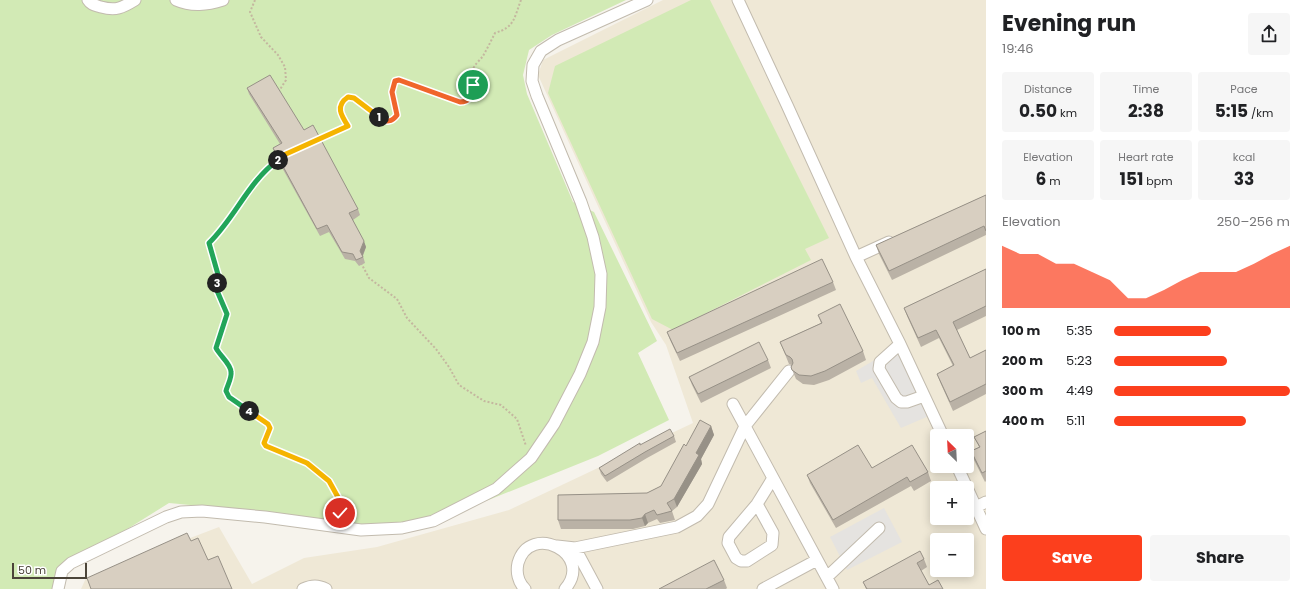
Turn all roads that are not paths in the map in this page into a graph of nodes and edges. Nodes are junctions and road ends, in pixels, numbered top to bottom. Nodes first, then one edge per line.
1 (88, 0) edge
2 (134, 0) edge
3 (176, 0) edge
4 (223, 0) edge
5 (647, 0) edge
6 (738, 0) edge
7 (899, 237) edge
8 (856, 257) junction
9 (900, 344) junction
10 (789, 371) dead end
11 (924, 396) junction
12 (733, 404) dead end
13 (745, 426) junction
14 (940, 429) edge
15 (961, 473) edge
16 (773, 478) junction
17 (757, 504) junction
18 (981, 504) edge
19 (878, 528) dead end
20 (986, 529) edge
21 (557, 546) junction
22 (575, 548) junction
23 (818, 560) junction
24 (827, 578) junction
25 (58, 589) edge
26 (303, 589) edge
27 (326, 589) edge
28 (525, 589) edge
29 (565, 589) edge
30 (597, 589) edge
31 (763, 589) edge
32 (833, 589) edge

1 - 2 street
3 - 4 street
5 - 25 street
6 - 8 street
7 - 8 street
8 - 9 street
9 - 11 street
9 - 11 street
10 - 13 street
11 - 14 street
12 - 13 street
13 - 16 street
13 - 22 street
15 - 18 street
16 - 17 street
16 - 23 street
17 - 17 street
18 - 20 street
19 - 24 street
21 - 22 street
21 - 28 street
21 - 29 street
22 - 30 street
23 - 24 street
23 - 31 street
24 - 32 street
26 - 27 street

